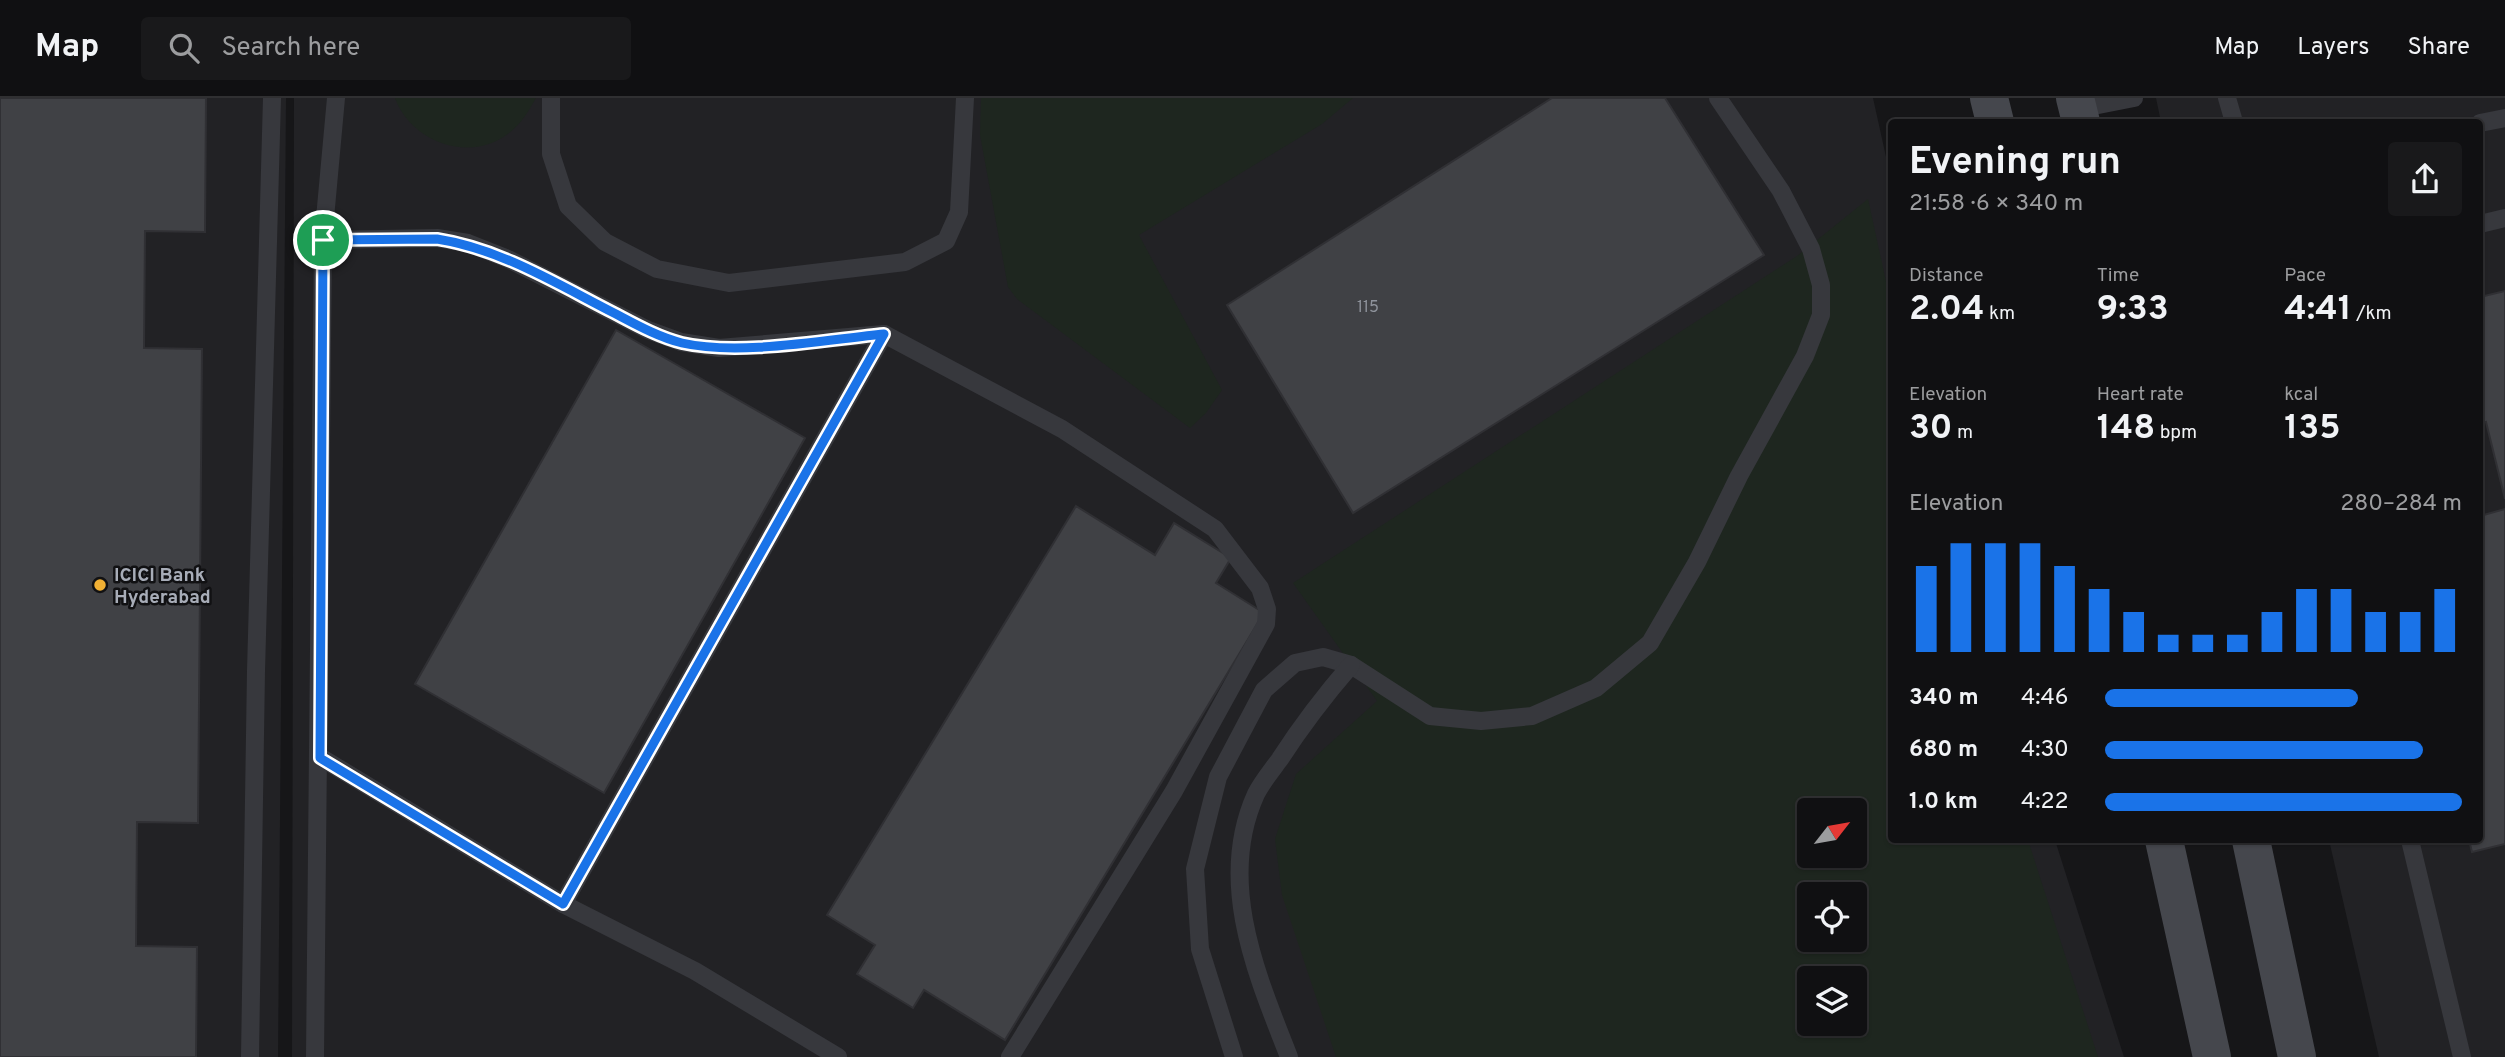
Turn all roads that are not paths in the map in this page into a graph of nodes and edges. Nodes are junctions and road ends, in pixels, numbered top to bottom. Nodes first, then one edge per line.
1 (272, 98) edge
2 (336, 98) edge
3 (551, 98) edge
4 (965, 98) edge
5 (1718, 98) edge
6 (1989, 98) edge
7 (2134, 98) edge
8 (2227, 98) edge
9 (2078, 110) edge
10 (2505, 118) edge
11 (1994, 119) edge
12 (2233, 119) edge
13 (2483, 122) edge
14 (2505, 218) edge
15 (2483, 224) edge
16 (323, 240) junction
17 (884, 334) junction
18 (1351, 665) junction
19 (320, 758) junction
20 (2165, 843) edge
21 (2252, 843) edge
22 (2411, 843) edge
23 (563, 904) junction
24 (250, 1057) edge
25 (315, 1057) edge
26 (838, 1057) edge
27 (1010, 1057) edge
28 (1234, 1057) edge
29 (1289, 1057) edge
30 (2212, 1057) edge
31 (2297, 1057) edge
32 (2462, 1057) edge

1 - 24 lane
2 - 16 lane
3 - 4 lane
5 - 18 lane
6 - 11 main road
7 - 9 lane
8 - 12 lane
10 - 13 lane
14 - 15 lane
16 - 17 lane
16 - 19 lane
17 - 23 lane
17 - 27 lane
18 - 28 lane
18 - 29 lane
19 - 23 lane
19 - 25 lane
20 - 30 main road
21 - 31 main road
22 - 32 lane
23 - 26 lane

